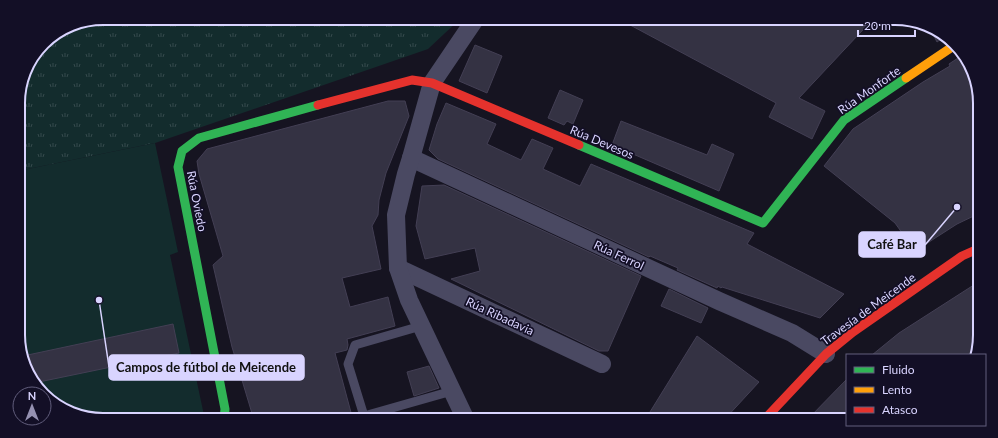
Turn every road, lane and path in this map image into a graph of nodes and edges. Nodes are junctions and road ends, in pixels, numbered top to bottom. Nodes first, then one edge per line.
1 (471, 25) edge
2 (951, 49) edge
3 (432, 83) junction
4 (411, 158) junction
5 (763, 223) joint
6 (973, 251) edge
7 (398, 268) junction
8 (421, 326) junction
9 (826, 354) junction
10 (602, 364) dead end
11 (452, 391) junction
12 (225, 413) edge
13 (363, 413) edge
14 (375, 413) edge
15 (463, 413) edge
16 (771, 413) edge

1 - 3 street
2 - 5 street, Rúa Monforte
3 - 4 street
3 - 5 street, Rúa Devesos
3 - 12 street, Rúa Oviedo
4 - 7 street
4 - 9 street, Rúa Ferrol
6 - 9 street, Travesía de Meicende
7 - 8 street
7 - 10 street, Rúa Ribadavia
8 - 11 street
8 - 13 lane
9 - 16 street, Travesía de Meicende
11 - 14 lane
11 - 15 street

